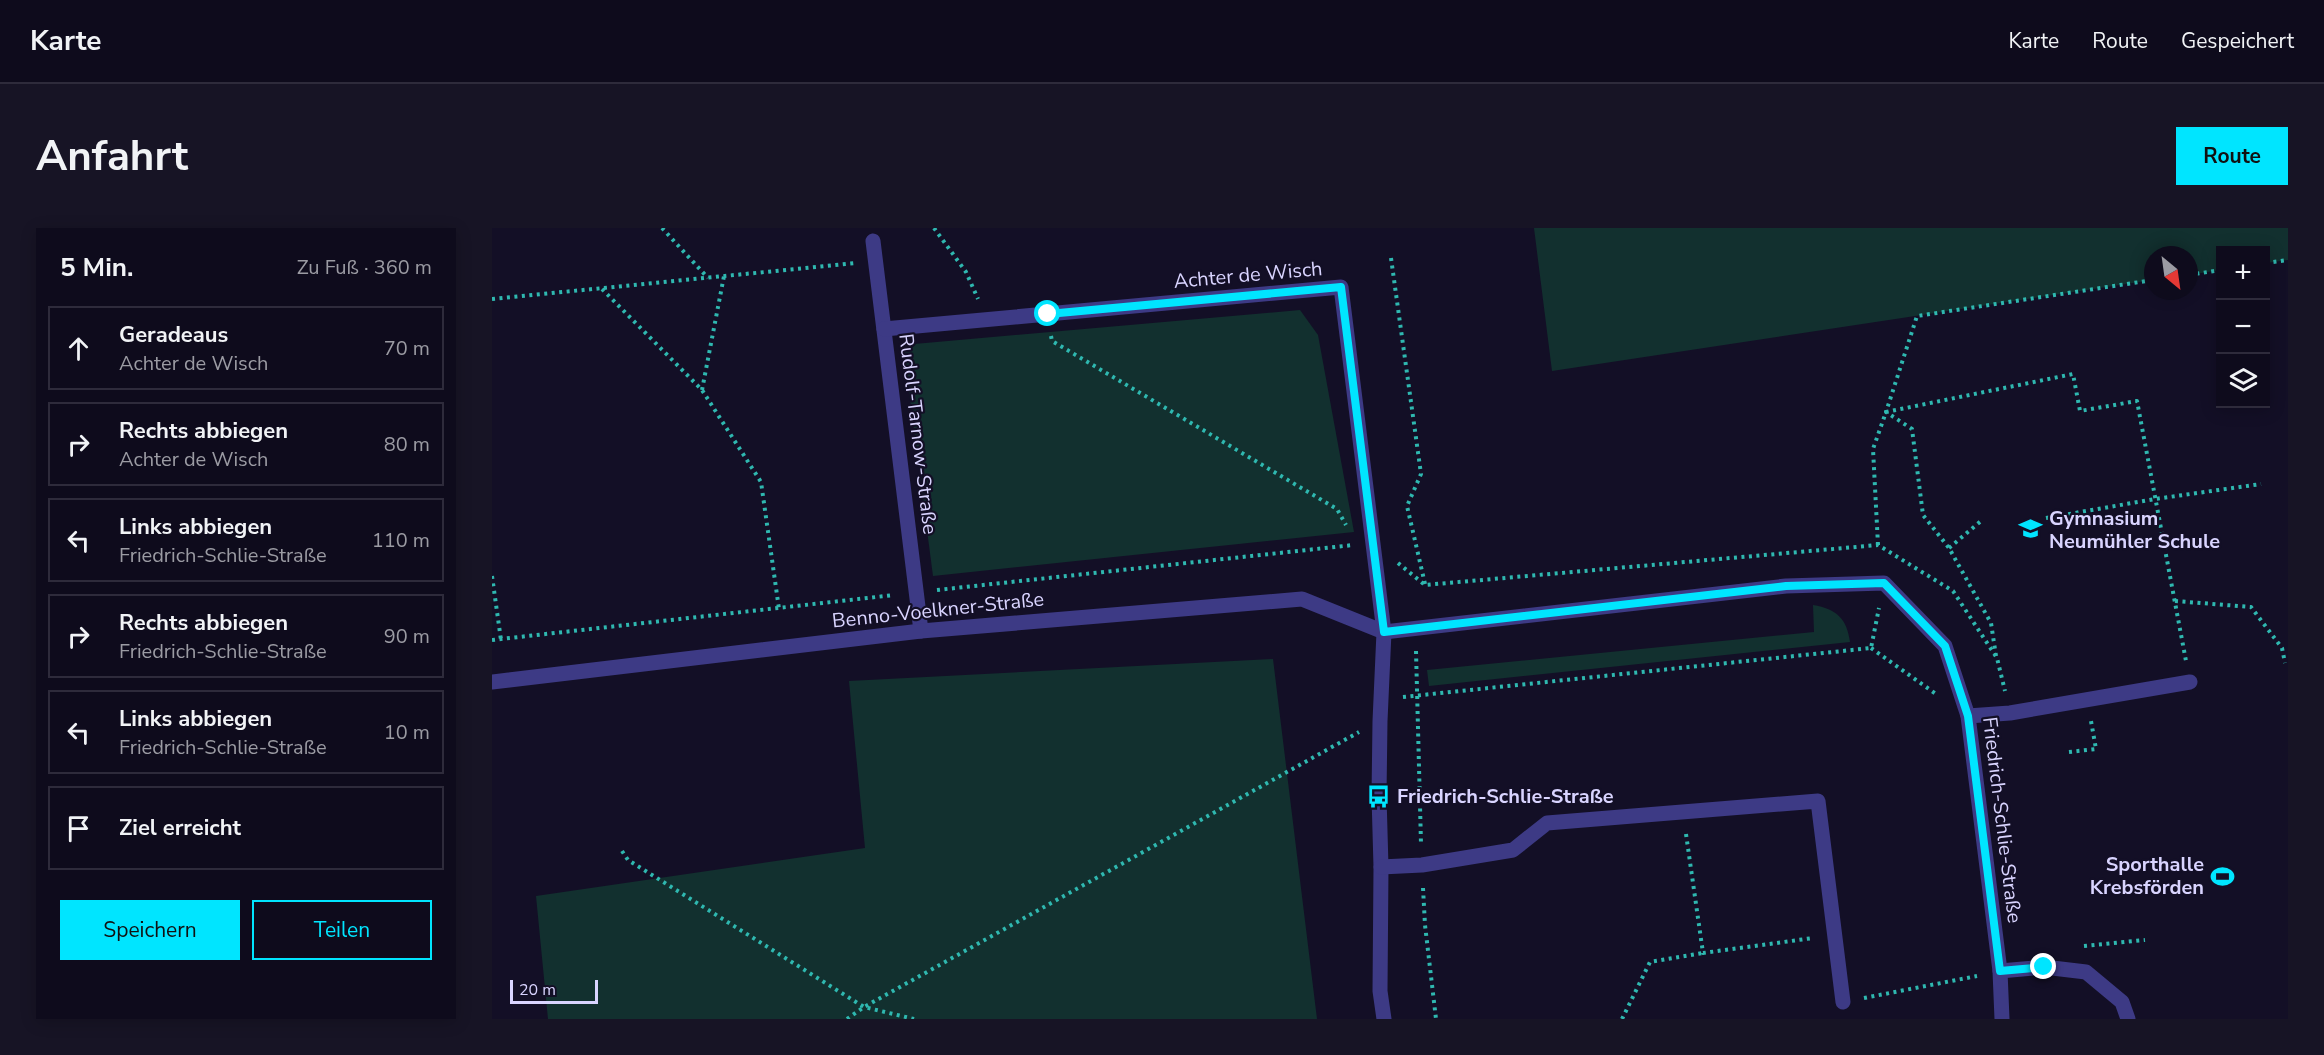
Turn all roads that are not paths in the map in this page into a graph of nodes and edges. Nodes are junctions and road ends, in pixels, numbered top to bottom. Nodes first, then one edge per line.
1 (873, 241) dead end
2 (884, 329) junction
3 (921, 631) junction
4 (1384, 632) junction
5 (492, 682) edge
6 (2190, 682) road end
7 (1968, 716) junction
8 (1381, 867) junction
9 (2000, 971) junction
10 (1843, 1002) road end
11 (1384, 1019) edge
12 (2002, 1019) edge
13 (2128, 1019) edge

1 - 2 street, Rudolf-Tarnow-Straße
2 - 3 street, Rudolf-Tarnow-Straße
2 - 4 street, Achter de Wisch
3 - 4 street, Benno-Voelkner-Straße
3 - 5 street, Benno-Voelkner-Straße
4 - 7 street, Friedrich-Schlie-Straße
4 - 8 street
6 - 7 street
7 - 9 street, Friedrich-Schlie-Straße
8 - 10 street
8 - 11 street
9 - 12 street, Friedrich-Schlie-Straße
9 - 13 street

